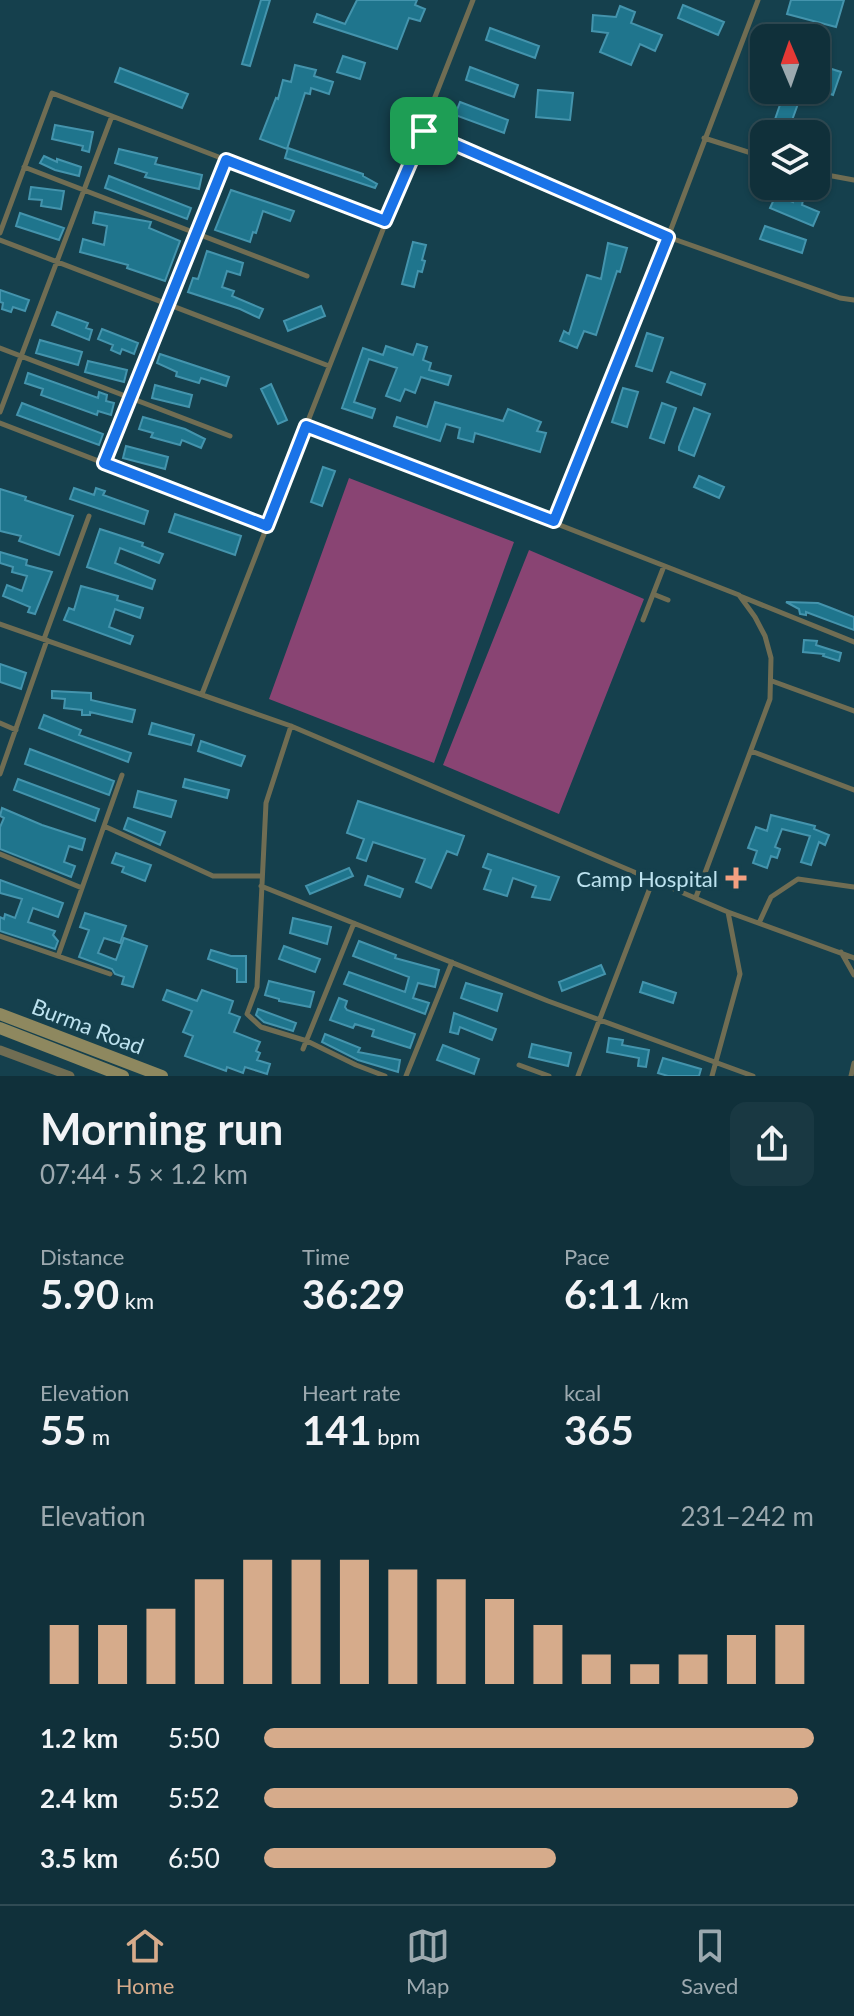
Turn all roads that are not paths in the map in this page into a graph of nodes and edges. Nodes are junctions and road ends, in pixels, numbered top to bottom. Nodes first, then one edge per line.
1 (473, 0) edge
2 (758, 0) edge
3 (112, 116) junction
4 (424, 131) junction
5 (704, 138) junction
6 (750, 153) edge
7 (226, 160) junction
8 (24, 167) junction
9 (830, 176) edge
10 (854, 180) edge
11 (84, 190) junction
12 (385, 221) junction
13 (0, 233) edge
14 (198, 234) junction
15 (668, 237) junction
16 (0, 240) edge
17 (56, 262) junction
18 (307, 276) dead end
19 (854, 300) edge
20 (170, 305) junction
21 (0, 348) edge
22 (22, 356) junction
23 (329, 366) junction
24 (130, 397) junction
25 (0, 412) edge
26 (0, 423) edge
27 (306, 426) junction
28 (230, 436) dead end
29 (104, 463) junction
30 (89, 516) dead end
31 (554, 521) junction
32 (267, 526) junction
33 (664, 566) junction
34 (653, 594) junction
35 (739, 595) junction
36 (668, 600) dead end
37 (643, 620) dead end
38 (0, 624) edge
39 (46, 640) junction
40 (854, 642) edge
41 (772, 681) junction
42 (202, 694) junction
43 (854, 711) edge
44 (0, 723) edge
45 (291, 726) junction
46 (16, 730) junction
47 (751, 751) junction
48 (0, 774) edge
49 (122, 775) dead end
50 (854, 790) edge
51 (104, 826) junction
52 (0, 854) edge
53 (261, 876) junction
54 (653, 880) junction
55 (261, 886) junction
56 (854, 887) edge
57 (82, 888) junction
58 (696, 897) junction
59 (728, 912) junction
60 (354, 923) junction
61 (759, 923) junction
62 (0, 936) edge
63 (841, 951) junction
64 (58, 956) junction
65 (854, 958) edge
66 (452, 962) junction
67 (110, 974) dead end
68 (854, 975) edge
69 (0, 1014) edge
70 (600, 1020) junction
71 (0, 1028) edge
72 (307, 1041) junction
73 (303, 1049) dead end
74 (0, 1050) edge
75 (717, 1063) junction
76 (854, 1063) edge
77 (519, 1065) dead end
78 (70, 1076) edge
79 (123, 1076) edge
80 (162, 1076) edge
81 (385, 1076) edge
82 (406, 1076) edge
83 (549, 1076) edge
84 (578, 1076) edge
85 (712, 1076) edge
86 (753, 1076) edge
87 (851, 1076) edge

1 - 4 lane
2 - 5 lane
3 - 7 lane
3 - 8 lane
3 - 11 lane
4 - 12 lane
4 - 15 lane
5 - 6 lane
5 - 15 lane
7 - 12 lane
7 - 14 lane
8 - 11 lane
8 - 13 lane
9 - 10 lane
11 - 14 lane
11 - 17 lane
12 - 23 lane
14 - 18 lane
14 - 20 lane
15 - 19 lane
15 - 31 lane
16 - 17 lane
17 - 20 lane
17 - 22 lane
20 - 23 lane
20 - 24 lane
21 - 22 lane
22 - 24 lane
22 - 25 lane
23 - 27 lane
24 - 28 lane
24 - 29 lane
26 - 29 lane
27 - 31 lane
27 - 32 lane
29 - 32 lane
30 - 39 lane
31 - 33 lane
32 - 42 lane
33 - 34 lane
33 - 35 lane
34 - 36 lane
34 - 37 lane
35 - 40 lane
35 - 41 lane
38 - 39 lane
39 - 42 lane
39 - 46 lane
41 - 43 lane
41 - 47 lane
42 - 45 lane
44 - 46 lane
45 - 53 lane
45 - 54 lane
46 - 48 lane
47 - 50 lane
47 - 58 lane
49 - 51 lane
51 - 53 lane
51 - 57 lane
52 - 57 lane
53 - 55 lane
54 - 58 lane
54 - 70 lane
55 - 60 lane
55 - 72 lane
56 - 61 lane
57 - 64 lane
58 - 59 lane
59 - 61 lane
59 - 75 lane
60 - 66 lane
60 - 72 lane
61 - 63 lane
62 - 64 lane
63 - 65 lane
63 - 68 lane
64 - 67 lane
66 - 70 lane
66 - 82 lane
69 - 80 main road, Burma Road
70 - 75 lane
70 - 84 lane
71 - 79 main road, Burma Road
72 - 73 lane
72 - 81 lane
74 - 78 street
75 - 85 lane
75 - 86 lane
76 - 87 lane
77 - 83 lane

